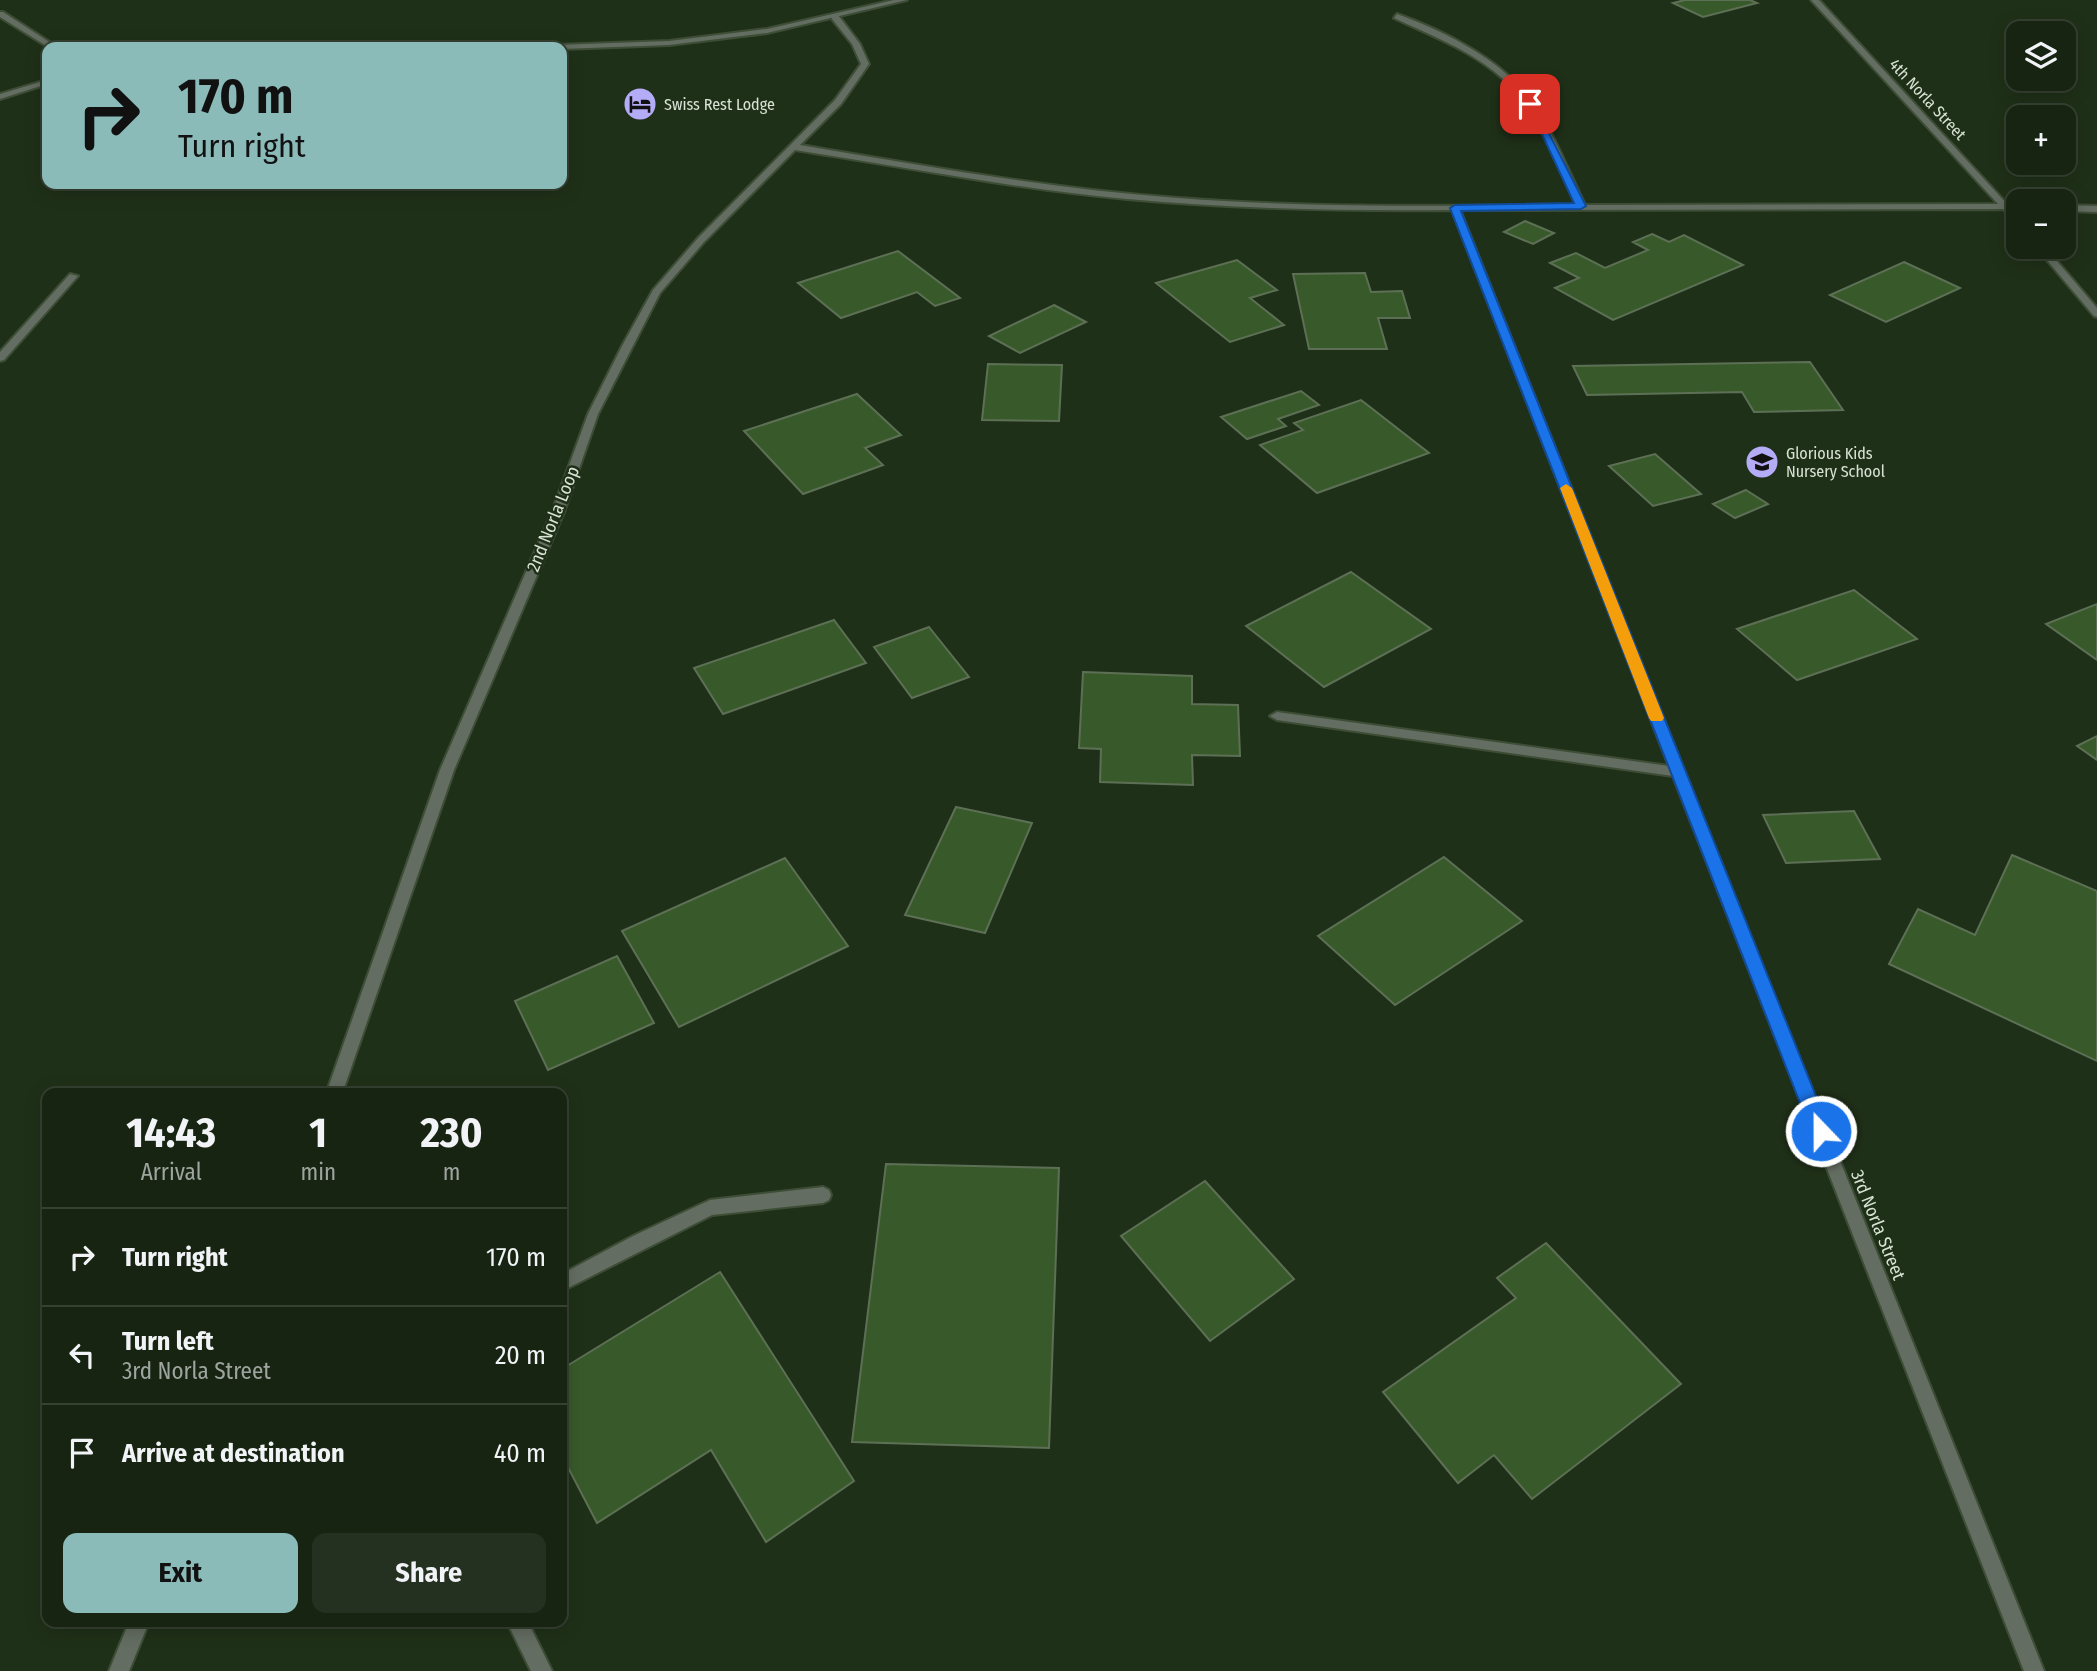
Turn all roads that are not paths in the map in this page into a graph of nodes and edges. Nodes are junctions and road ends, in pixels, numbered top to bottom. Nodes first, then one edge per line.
1 (903, 0) edge
2 (1815, 0) edge
3 (0, 14) edge
4 (1397, 16) dead end
5 (835, 17) junction
6 (45, 42) edge
7 (567, 47) edge
8 (42, 84) edge
9 (0, 97) edge
10 (796, 147) junction
11 (1581, 206) junction
12 (2006, 206) joint
13 (1455, 208) junction
14 (2076, 208) edge
15 (2097, 209) edge
16 (2050, 259) edge
17 (73, 276) dead end
18 (2097, 314) edge
19 (0, 358) edge
20 (1276, 716) dead end
21 (1678, 772) junction
22 (336, 1088) edge
23 (823, 1195) dead end
24 (567, 1280) edge
25 (137, 1627) edge
26 (520, 1627) edge
27 (119, 1671) edge
28 (542, 1671) edge
29 (2034, 1671) edge

1 - 5 street
2 - 12 street, 4th Norla Street
3 - 6 street
4 - 11 street
5 - 7 street
5 - 10 street, 2nd Norla Loop
8 - 9 street
10 - 13 street
10 - 22 street, 2nd Norla Loop
11 - 12 street
11 - 13 street
13 - 21 street, 3rd Norla Street
14 - 15 street
16 - 18 street
17 - 19 street
20 - 21 street
21 - 29 street, 3rd Norla Street
23 - 24 street
25 - 27 street
26 - 28 street

